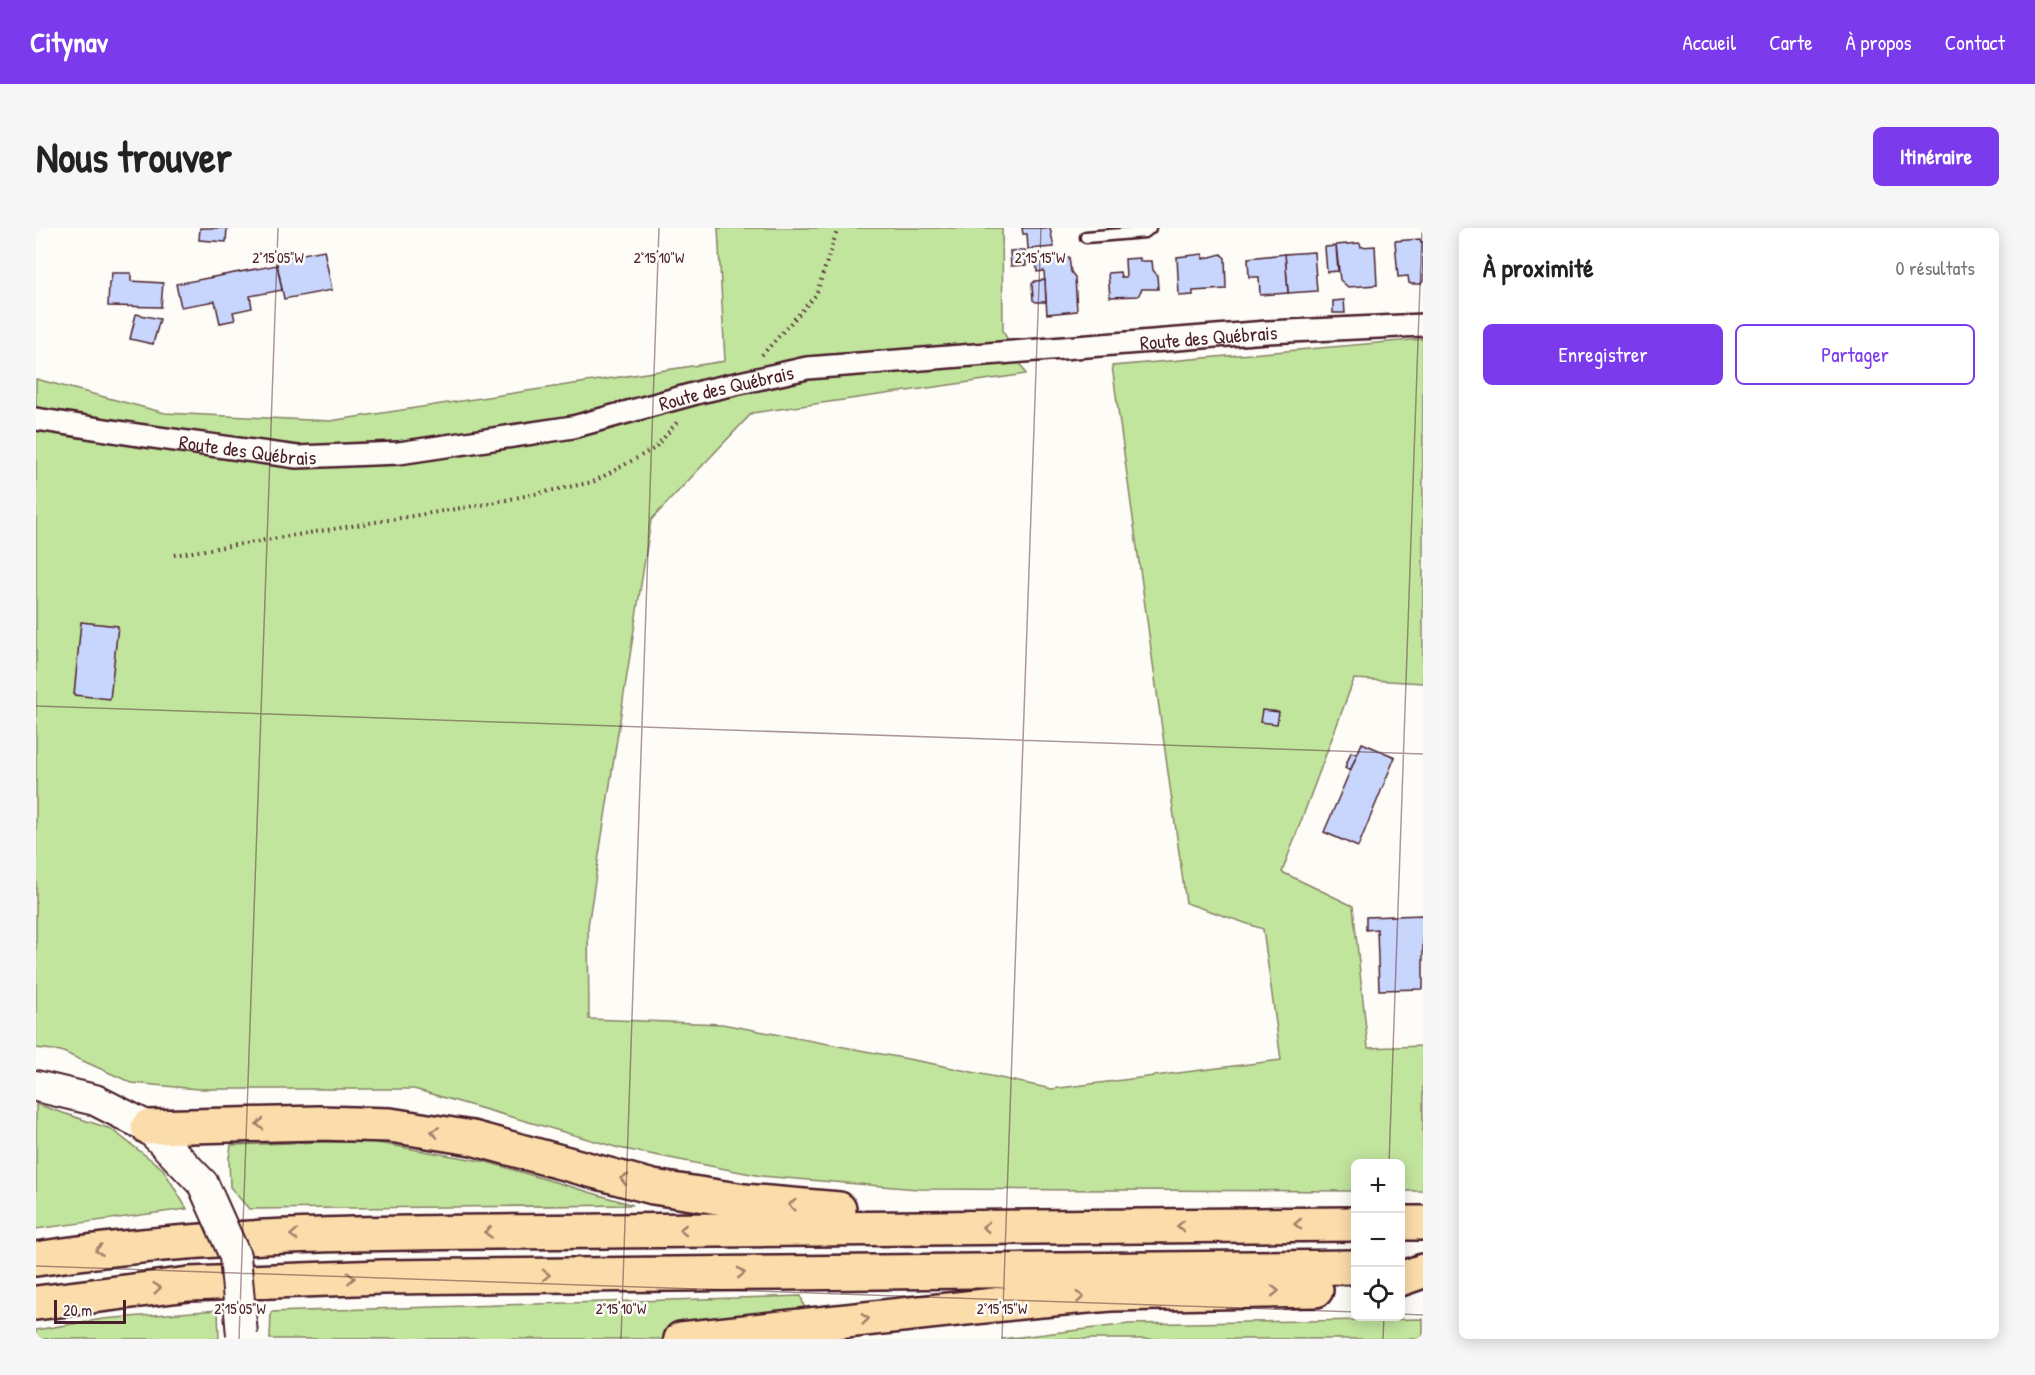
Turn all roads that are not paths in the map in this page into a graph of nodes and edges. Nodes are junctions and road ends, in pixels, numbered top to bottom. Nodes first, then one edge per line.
1 (1150, 228) edge
2 (1086, 237) dead end
3 (1423, 325) edge
4 (36, 419) edge
5 (36, 1086) edge
6 (148, 1127) junction
7 (1405, 1223) edge
8 (1423, 1223) edge
9 (1351, 1224) edge
10 (889, 1227) junction
11 (36, 1259) edge
12 (1351, 1267) edge
13 (1405, 1267) edge
14 (1423, 1269) edge
15 (1405, 1277) edge
16 (1351, 1289) edge
17 (36, 1303) edge
18 (241, 1337) edge
19 (681, 1339) edge

1 - 2 lane
3 - 4 street, Route des Québrais
5 - 6 main road
10 -> 6 highway
6 - 18 main road, bridge
7 - 8 highway
9 -> 10 highway
10 -> 11 highway
17 -> 12 highway
13 - 14 highway
14 - 15 highway
19 -> 16 highway

